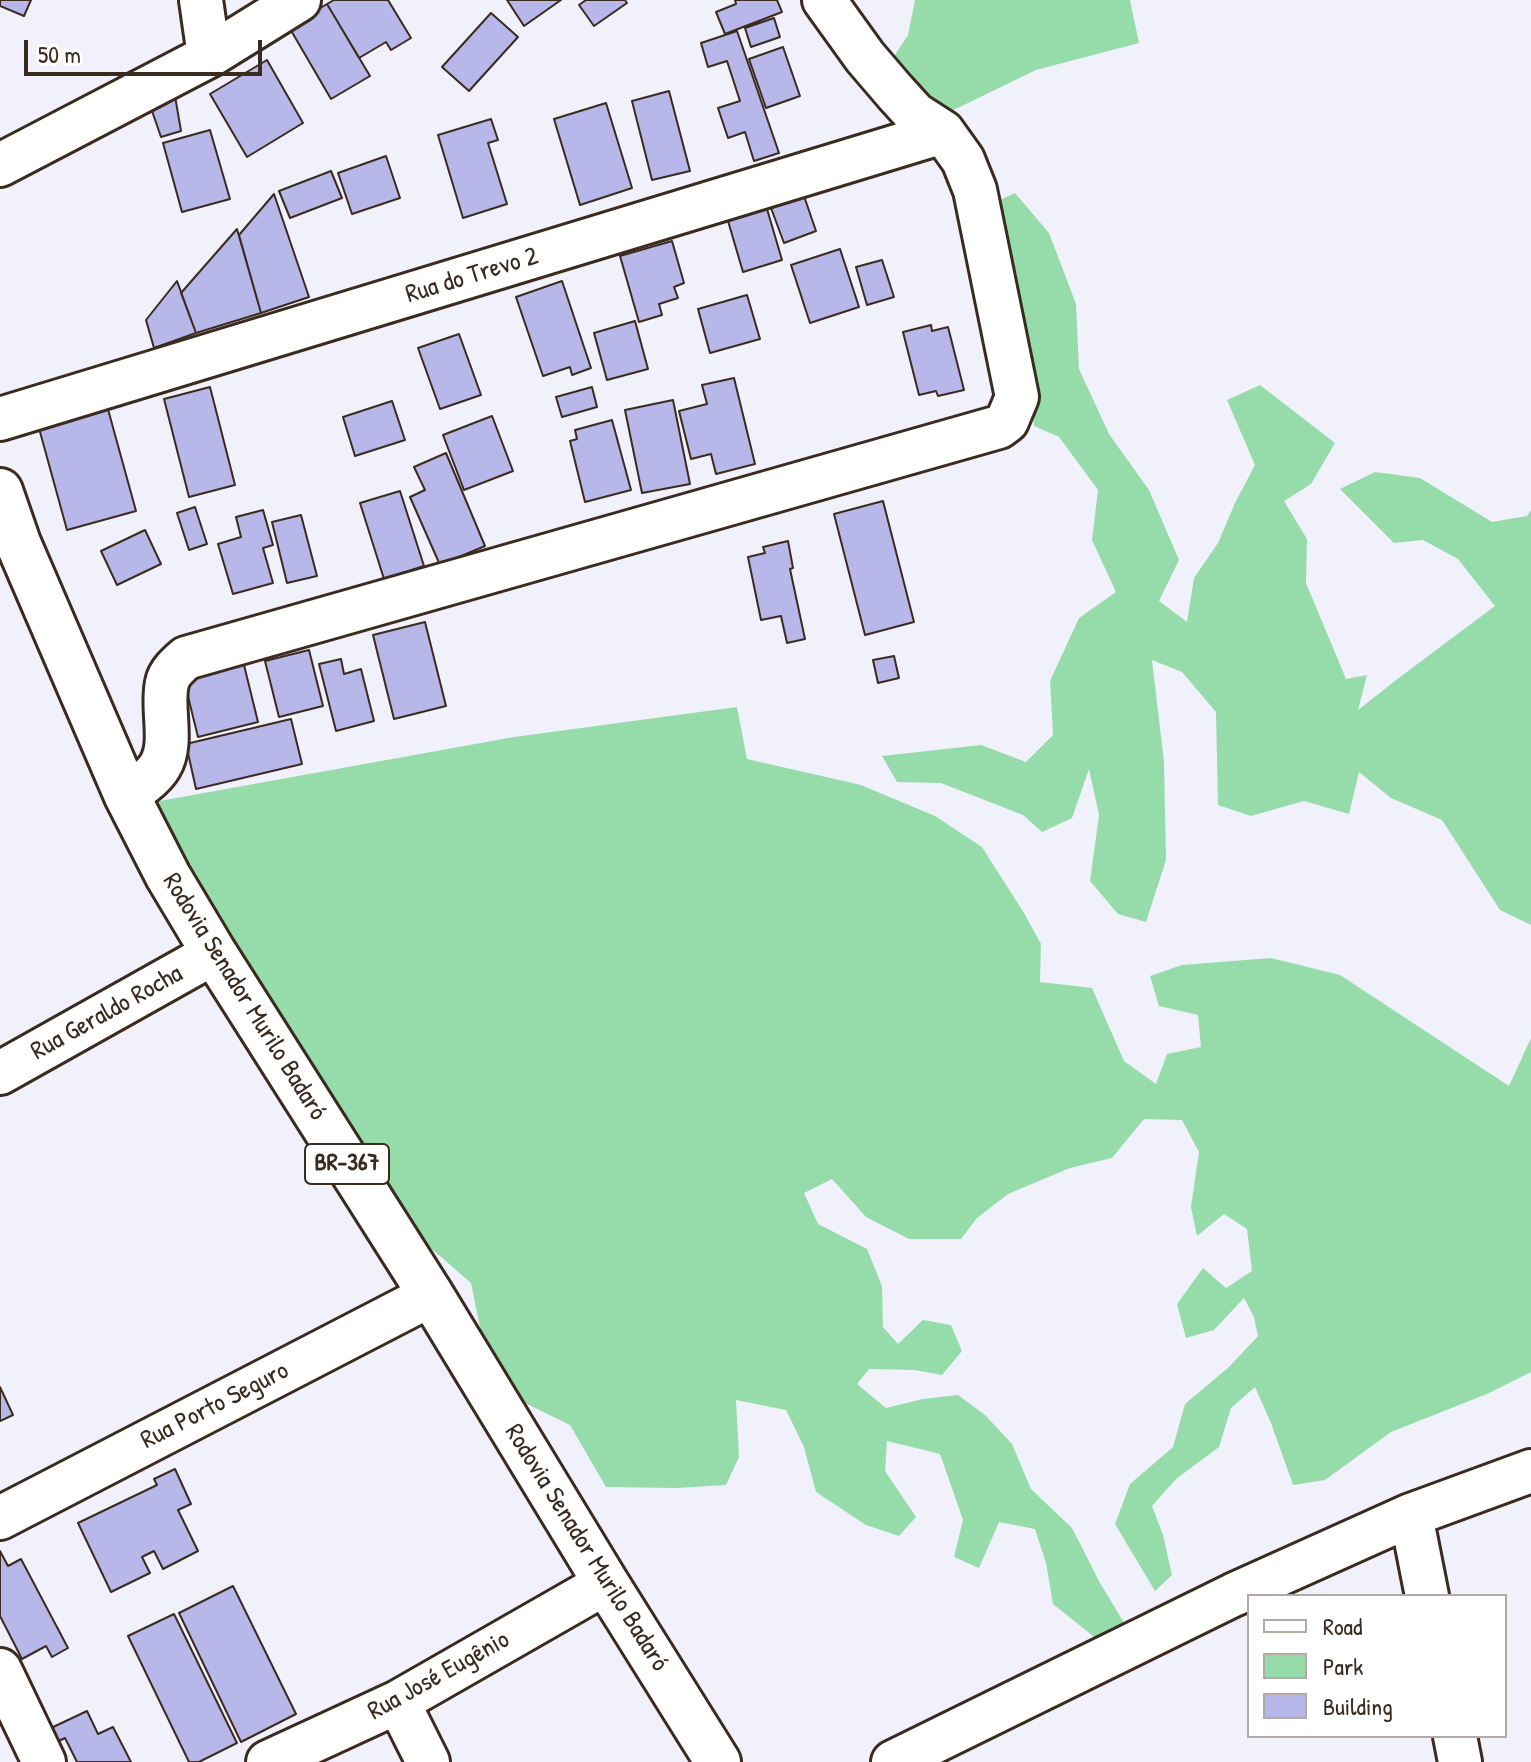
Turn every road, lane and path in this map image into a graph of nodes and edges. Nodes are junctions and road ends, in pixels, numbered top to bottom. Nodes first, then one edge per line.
1 (201, 0) edge
2 (299, 0) edge
3 (824, 0) edge
4 (209, 56) junction
5 (943, 132) junction
6 (0, 165) edge
7 (0, 419) edge
8 (0, 491) edge
9 (9, 537) edge
10 (127, 796) junction
11 (214, 953) junction
12 (0, 1073) edge
13 (431, 1295) junction
14 (1531, 1471) edge
15 (1411, 1515) junction
16 (0, 1518) edge
17 (606, 1583) junction
18 (1427, 1594) edge
19 (0, 1670) edge
20 (398, 1702) junction
21 (1455, 1738) edge
22 (44, 1762) edge
23 (268, 1762) edge
24 (428, 1762) edge
25 (718, 1762) edge
26 (893, 1762) edge
27 (1460, 1762) edge

1 - 4 street
2 - 4 street
3 - 5 street
4 - 6 street
5 - 7 street, Rua do Trevo 2
5 - 10 street
8 - 9 main road, Rodovia Senador Murilo Badaró / BR-367
9 - 10 main road, Rodovia Senador Murilo Badaró / BR-367
10 - 11 main road, Rodovia Senador Murilo Badaró / BR-367
11 - 12 street, Rua Geraldo Rocha
11 - 13 main road, Rodovia Senador Murilo Badaró / BR-367
13 - 16 street, Rua Porto Seguro
13 - 17 main road, Rodovia Senador Murilo Badaró / BR-367
14 - 15 street
15 - 18 street
15 - 26 street
17 - 20 street, Rua José Eugênio
17 - 25 main road, Rodovia Senador Murilo Badaró / BR-367
19 - 22 street
20 - 23 street, Rua José Eugênio
20 - 24 street
21 - 27 street

